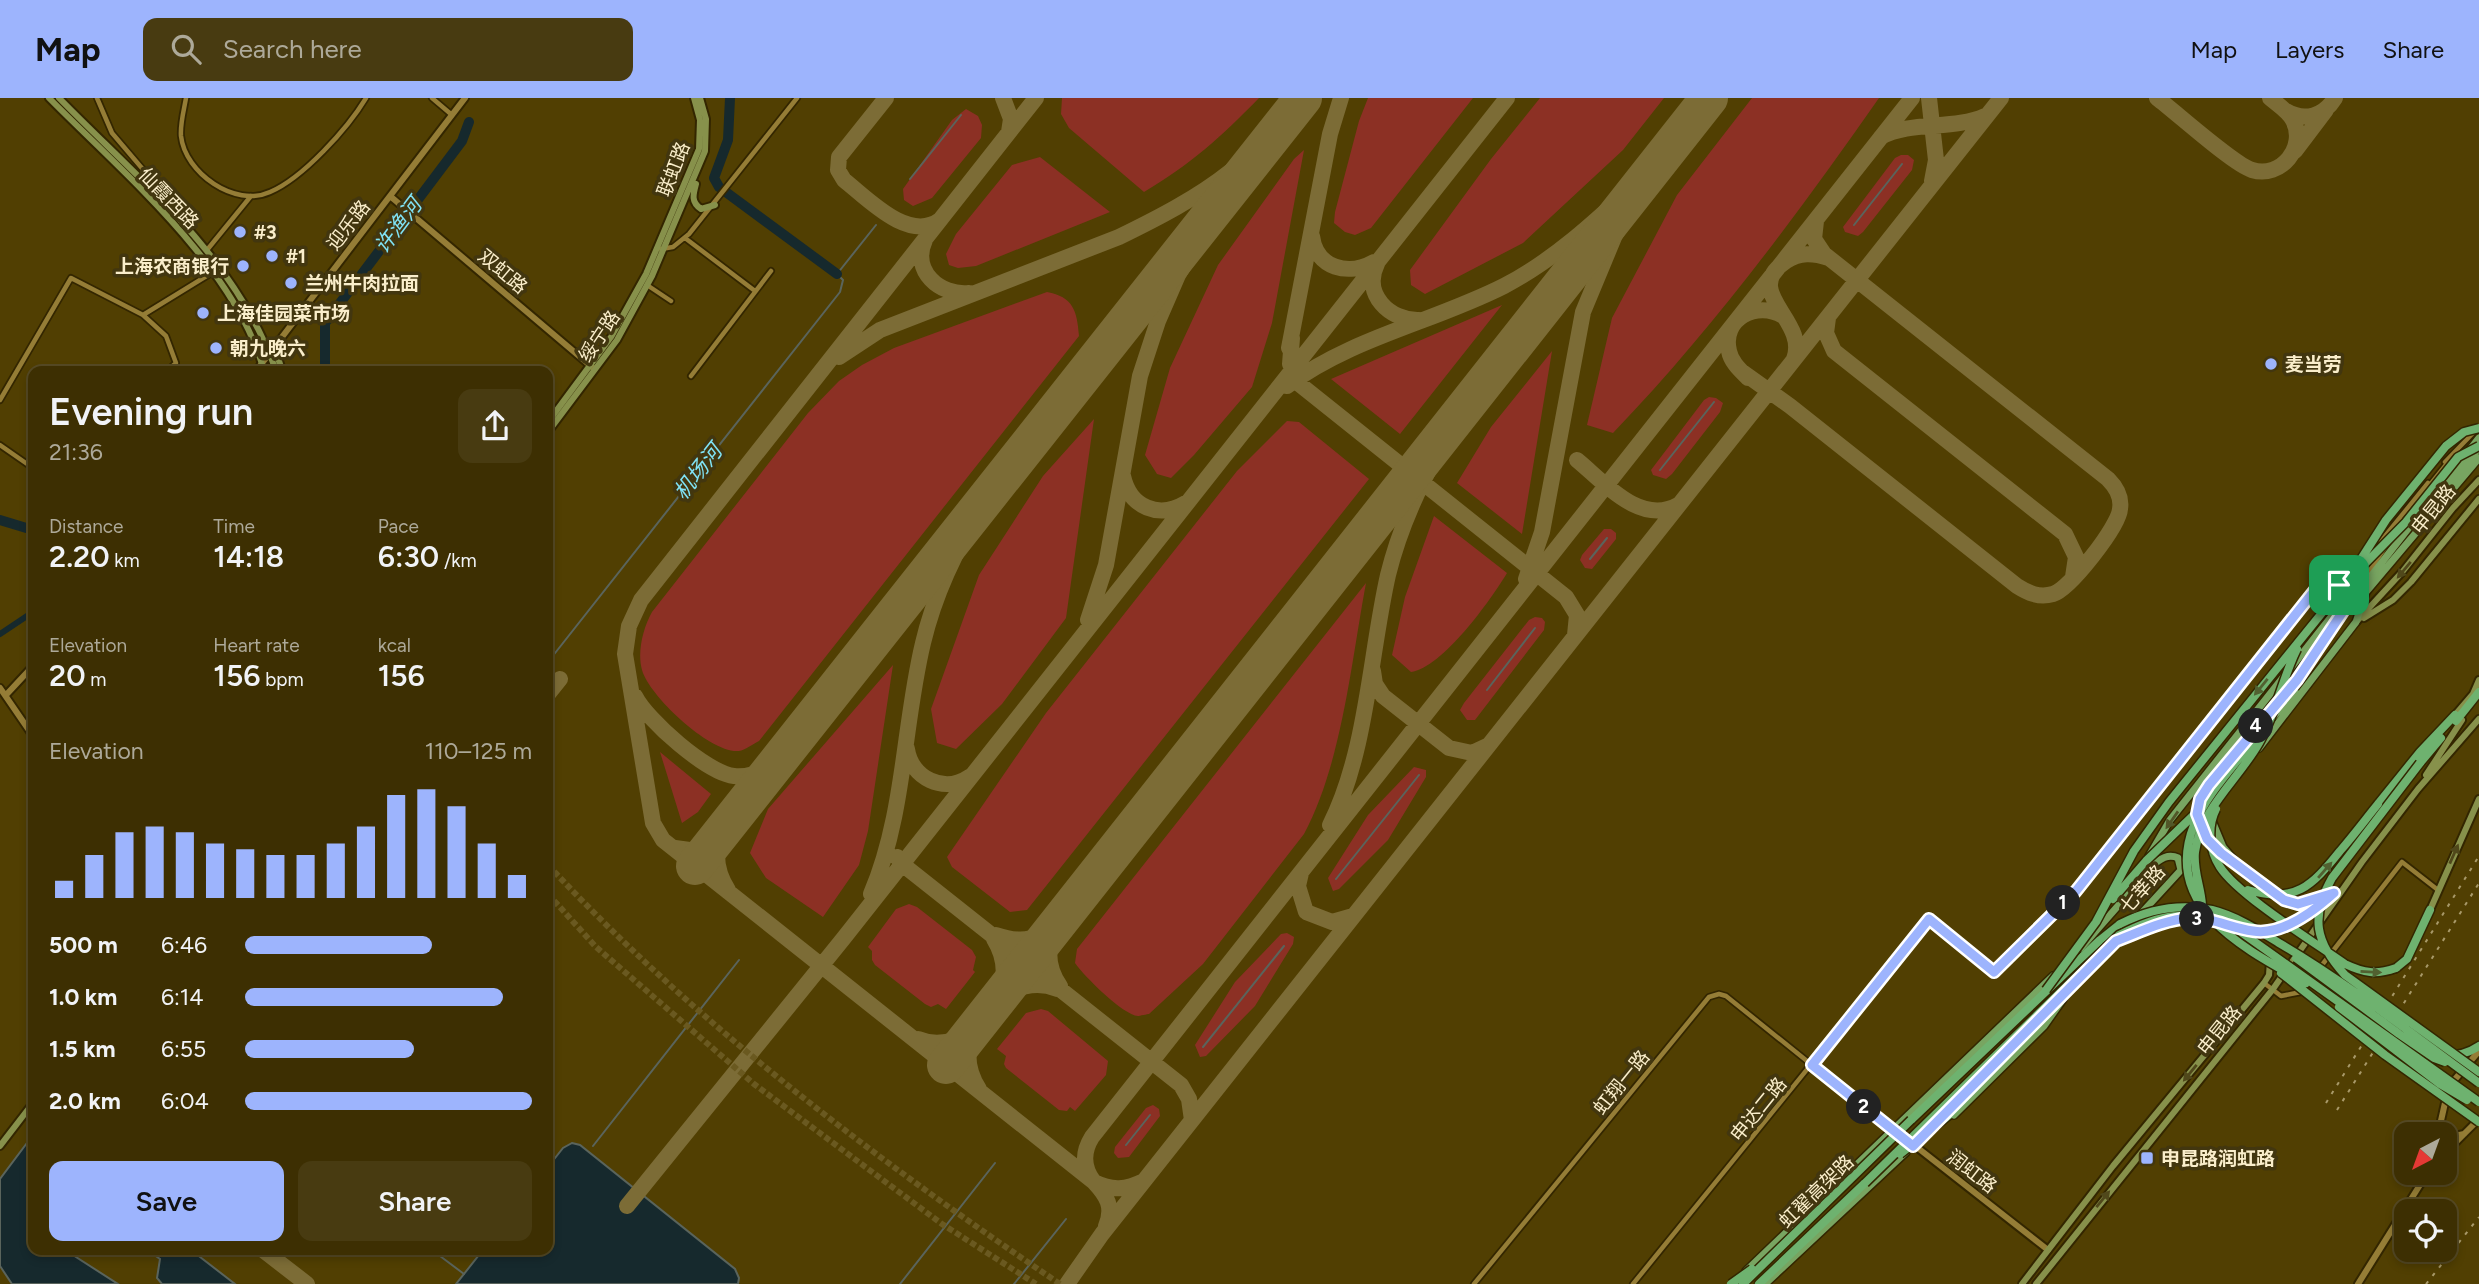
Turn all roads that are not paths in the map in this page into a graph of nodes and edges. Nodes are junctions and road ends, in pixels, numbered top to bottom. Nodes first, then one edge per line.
1 (50, 98) edge
2 (59, 98) edge
3 (97, 98) edge
4 (186, 98) edge
5 (366, 98) edge
6 (432, 98) edge
7 (465, 98) edge
8 (694, 98) edge
9 (700, 98) edge
10 (797, 98) edge
11 (452, 115) junction
12 (72, 116) junction
13 (701, 166) junction
14 (251, 196) junction
15 (390, 196) junction
16 (162, 203) junction
17 (715, 205) junction
18 (685, 238) junction
19 (660, 249) junction
20 (207, 250) junction
21 (771, 271) dead end
22 (213, 272) junction
23 (647, 285) junction
24 (755, 291) junction
25 (671, 301) dead end
26 (143, 316) junction
27 (277, 343) junction
28 (270, 353) junction
29 (262, 363) junction
30 (173, 366) edge
31 (260, 366) edge
32 (263, 366) edge
33 (278, 366) edge
34 (279, 366) edge
35 (593, 368) junction
36 (691, 376) dead end
37 (0, 400) edge
38 (553, 416) edge
39 (553, 425) edge
40 (2479, 425) edge
41 (2479, 438) edge
42 (0, 445) edge
43 (2479, 446) edge
44 (2479, 458) edge
45 (2449, 461) dead end
46 (28, 465) edge
47 (2479, 480) edge
48 (2479, 499) edge
49 (2413, 528) dead end
50 (2386, 533) junction
51 (2392, 538) junction
52 (2343, 584) junction
53 (2350, 601) junction
54 (2339, 612) junction
55 (2356, 622) junction
56 (2305, 634) junction
57 (28, 671) edge
58 (2312, 678) junction
59 (2297, 680) junction
60 (2479, 680) edge
61 (0, 688) edge
62 (6, 695) junction
63 (2479, 697) edge
64 (2282, 707) junction
65 (2455, 715) junction
66 (2479, 719) edge
67 (28, 728) edge
68 (2445, 733) junction
69 (2253, 741) joint
70 (2418, 789) junction
71 (2223, 793) junction
72 (2479, 799) edge
73 (2206, 803) junction
74 (2362, 862) junction
75 (2239, 866) junction
76 (2242, 889) junction
77 (2438, 890) junction
78 (2334, 893) junction
79 (2124, 899) junction
80 (2202, 905) junction
81 (2430, 910) joint
82 (2096, 922) junction
83 (2234, 926) junction
84 (2264, 934) junction
85 (2116, 941) junction
86 (2266, 960) junction
87 (2076, 982) junction
88 (2264, 983) junction
89 (2273, 989) junction
90 (2046, 990) junction
91 (2393, 1041) junction
92 (2479, 1051) edge
93 (2474, 1061) edge
94 (1812, 1065) junction
95 (2479, 1072) edge
96 (2479, 1083) edge
97 (2479, 1104) edge
98 (28, 1110) edge
99 (2441, 1120) joint
100 (2479, 1121) edge
101 (1892, 1129) junction
102 (2469, 1131) junction
103 (2457, 1142) edge
104 (0, 1146) edge
105 (1913, 1146) junction
106 (1865, 1182) junction
107 (2420, 1185) edge
108 (2048, 1250) junction
109 (1777, 1251) junction
110 (2061, 1253) junction
111 (2056, 1259) junction
112 (1742, 1280) edge
113 (1474, 1284) edge
114 (1633, 1284) edge
115 (1732, 1284) edge
116 (1750, 1284) edge
117 (1759, 1284) edge
118 (1765, 1284) edge
119 (2022, 1284) edge
120 (2036, 1284) edge
121 (2358, 1284) edge

1 - 12 main road, 仙霞西路
2 - 12 main road, 仙霞西路
3 - 16 street
4 - 14 street
5 - 14 street
6 - 11 street
7 - 11 street, 迎乐路
8 - 19 main road, 联虹路
9 - 13 main road, 联虹路
10 - 17 street
11 - 15 street, 迎乐路
12 - 16 main road, 仙霞西路
12 - 22 main road, 仙霞西路
13 - 17 main road
13 - 19 main road, 联虹路
14 - 20 street
15 - 27 street, 迎乐路
15 - 35 street, 双虹路
16 - 20 main road, 仙霞西路
17 - 18 street
18 - 19 street
18 - 24 street
19 - 23 main road, 绥宁路
19 - 35 main road, 绥宁路
20 - 28 main road, 仙霞西路
21 - 24 street
22 - 26 street
22 - 29 main road, 仙霞西路
23 - 25 street
23 - 35 main road, 绥宁路
24 - 36 street
26 - 30 street
26 - 37 street
27 - 28 street, 迎乐路
27 - 34 main road
28 - 29 street, 迎乐路
28 - 33 main road, 仙霞西路
29 - 31 street, 迎乐路
29 - 32 main road, 仙霞西路
35 - 38 main road, 绥宁路
35 - 39 main road, 绥宁路
40 - 50 street
40 - 52 highway, bridge
41 - 54 main road, 七莘路
42 - 46 street
43 - 49 main road
43 - 52 highway, bridge
44 - 55 main road
45 - 51 street
47 -> 55 main road, 申昆路
48 - 55 main road
50 - 51 street
50 - 52 street
51 - 53 street
52 - 53 street
52 - 56 highway, bridge
52 - 94 street, 申达二路
53 - 54 street
54 - 59 street
54 -> 79 main road, 七莘路
55 - 58 main road
56 - 71 highway, bridge
56 -> 82 highway, bridge
57 - 62 street
58 - 64 main road
58 - 75 main road
59 - 64 main road
59 - 75 main road
60 - 65 main road
61 - 62 street
62 - 67 street
63 - 68 highway
63 - 70 main road, 申昆路
64 - 69 main road
65 - 68 highway
76 -> 65 highway, bridge
66 - 70 main road, 申昆路
68 - 95 highway, bridge
69 - 73 highway, bridge
70 - 74 main road, 申昆路
71 - 76 highway, bridge
71 - 80 highway, bridge
77 -> 72 main road
73 - 80 highway, bridge
73 - 82 highway, bridge
74 - 78 main road
74 - 89 main road, 申昆路
75 - 78 main road
76 -> 81 highway, bridge
77 - 81 main road
77 - 89 street
78 - 83 main road
79 - 85 main road, 七莘路
79 - 101 main road, 七莘路
80 - 86 highway, bridge
82 - 90 highway, bridge
83 - 85 main road
83 - 88 main road
84 - 90 highway, bridge
84 - 93 highway, bridge
84 - 96 highway, bridge
85 - 87 main road, 七莘路
86 - 97 highway, bridge
86 - 100 highway, bridge
87 - 105 main road, 七莘路
87 - 106 highway, bridge
88 - 89 street
88 -> 108 main road, 申昆路
110 -> 89 main road, 申昆路
90 - 109 highway, 虹翟高架路, bridge
91 - 92 highway, bridge
91 - 97 highway, bridge
91 - 106 highway, bridge
92 - 93 street
93 - 99 street
94 - 101 street, 润虹路
94 - 113 street, 虹翔一路
94 - 114 street, 申达二路
98 - 104 main road
99 - 102 street
100 - 102 street
101 - 105 street, 润虹路
101 - 112 main road, 七莘路
102 - 103 street
105 - 108 street, 润虹路
105 - 118 main road
106 - 117 highway, 虹翟高架路
107 - 121 street
108 - 110 main road
108 - 111 main road
108 - 119 main road, 申昆路
109 - 112 highway, 虹翟高架路, bridge
109 - 115 highway, bridge
110 - 111 main road, 申昆路
111 - 120 main road, 申昆路
112 - 115 main road, 七莘路
112 - 116 street

